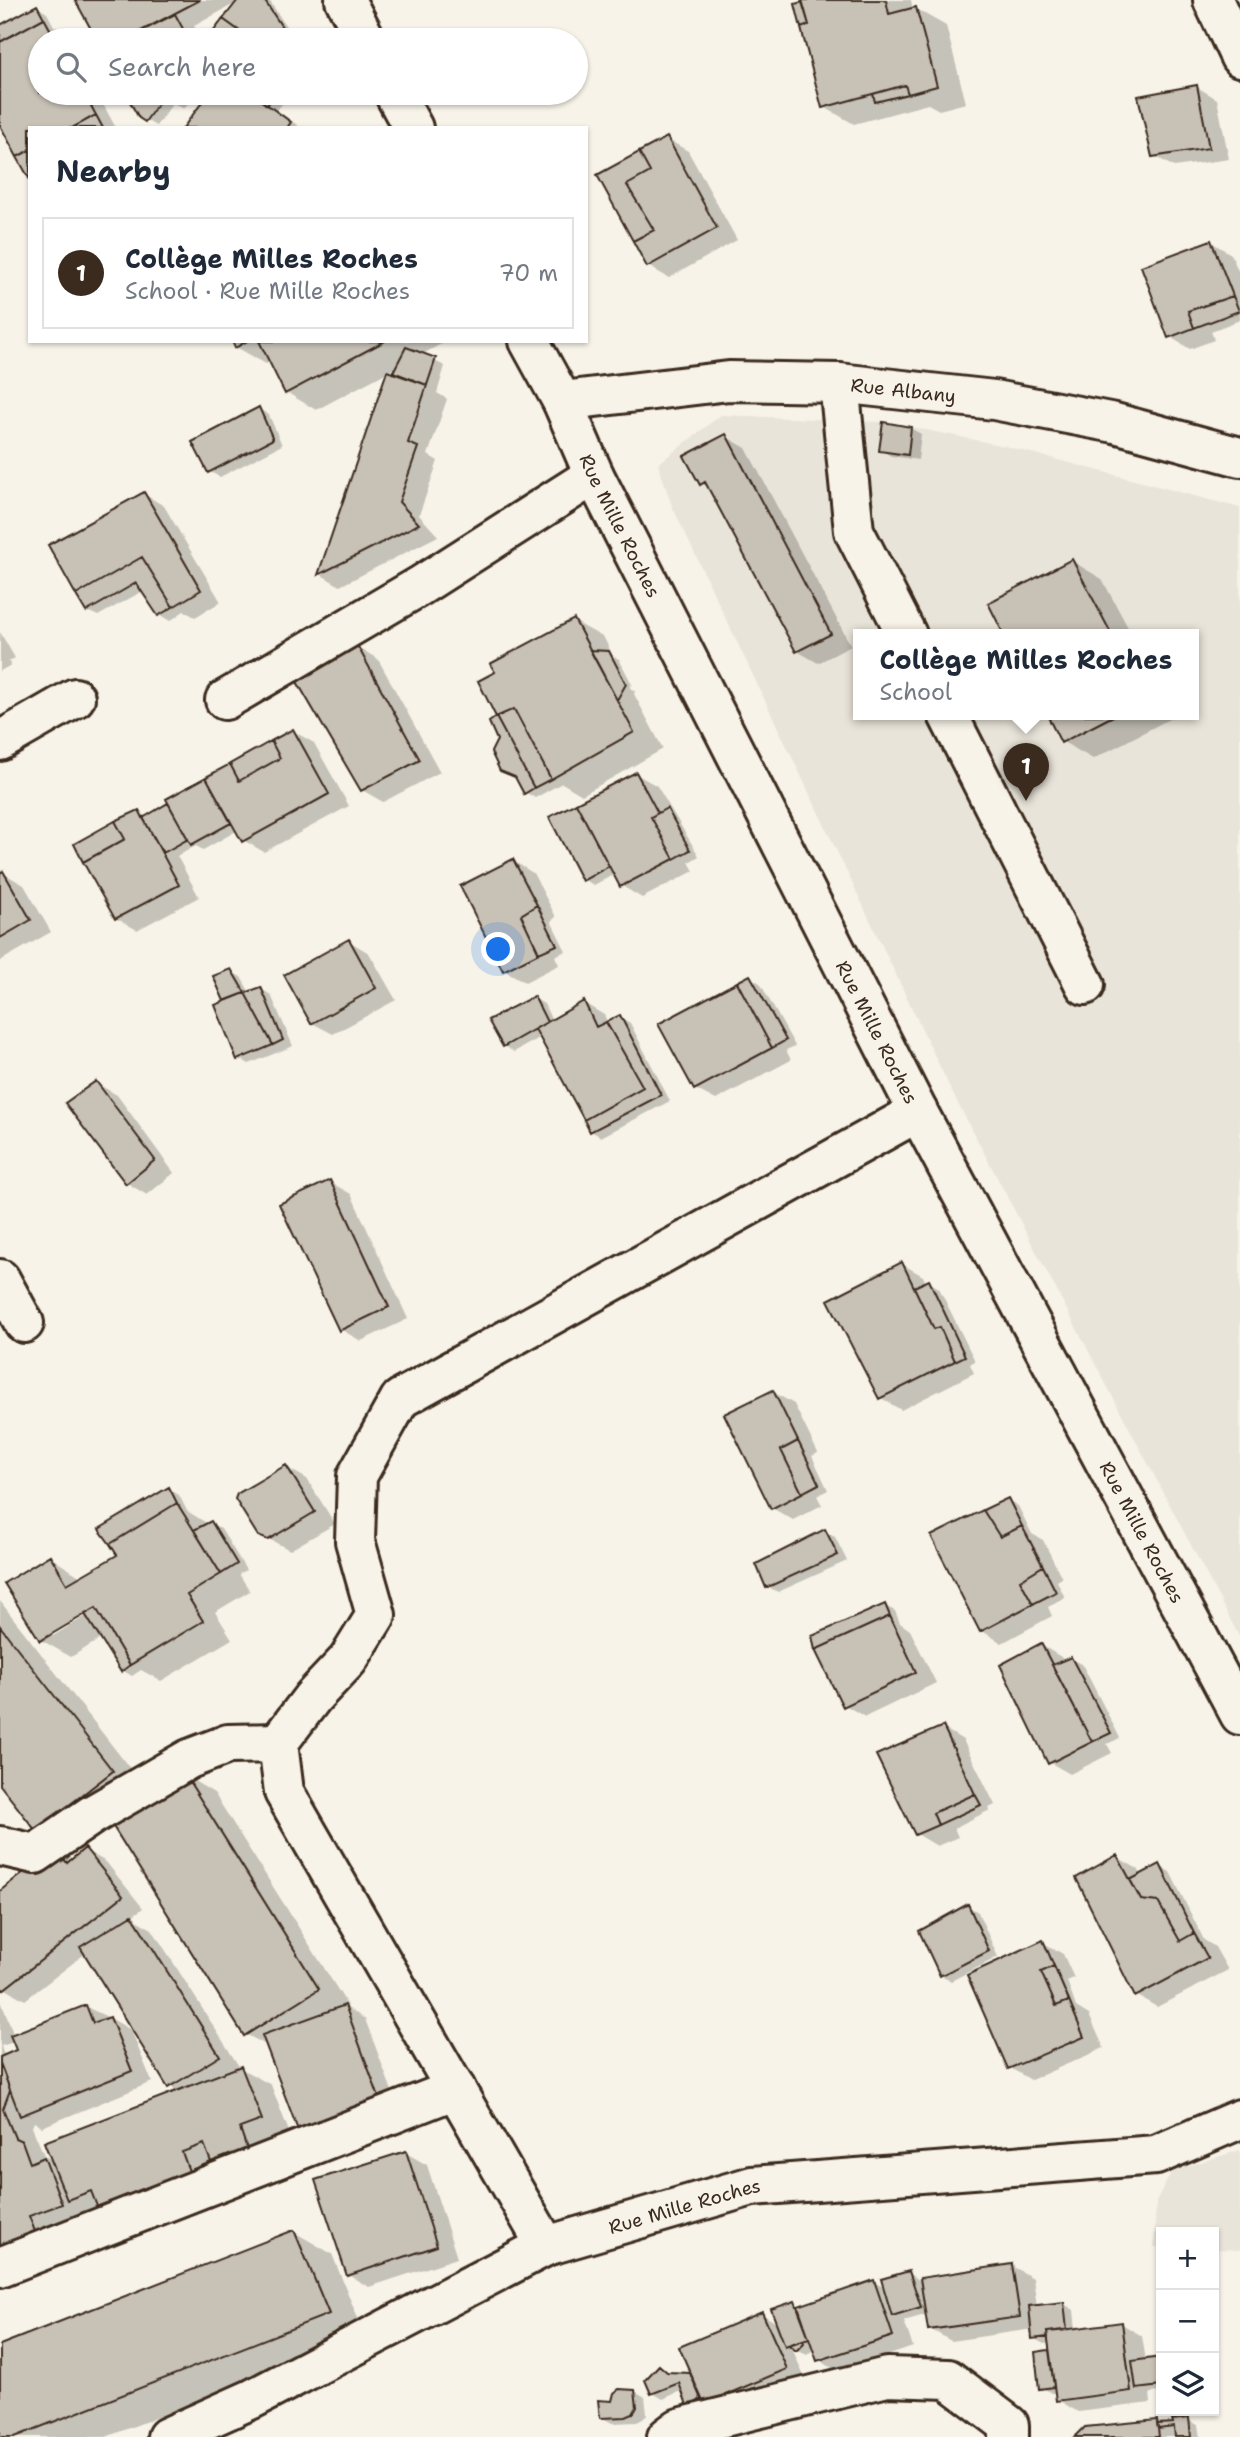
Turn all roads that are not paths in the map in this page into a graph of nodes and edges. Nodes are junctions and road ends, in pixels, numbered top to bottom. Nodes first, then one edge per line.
1 (345, 0) edge
2 (1213, 0) edge
3 (360, 28) edge
4 (1240, 57) edge
5 (401, 105) edge
6 (412, 126) edge
7 (530, 343) edge
8 (839, 383) junction
9 (562, 401) junction
10 (1240, 457) edge
11 (594, 475) junction
12 (904, 629) edge
13 (75, 698) dead end
14 (225, 700) dead end
15 (951, 720) edge
16 (0, 741) edge
17 (1085, 985) dead end
18 (918, 1112) junction
19 (0, 1279) edge
20 (24, 1323) dead end
21 (1240, 1715) edge
22 (278, 1743) junction
23 (0, 1846) edge
24 (456, 2089) junction
25 (1240, 2119) edge
26 (546, 2246) junction
27 (0, 2267) edge
28 (167, 2437) edge
29 (667, 2437) edge
30 (1009, 2437) edge

1 - 3 street
2 - 4 street
5 - 6 street
7 - 9 street, Rue Mille Roches
8 - 9 street, Rue Albany
8 - 10 street, Rue Albany
8 - 12 street
9 - 11 street, Rue Mille Roches
11 - 14 street
11 - 18 street, Rue Mille Roches
13 - 16 street
15 - 17 street
18 - 21 street, Rue Mille Roches
18 - 22 street
19 - 20 street
22 - 23 street
22 - 24 street
24 - 26 street
24 - 27 street
25 - 26 street, Rue Mille Roches
26 - 28 street, Rue Mille Roches
29 - 30 street

